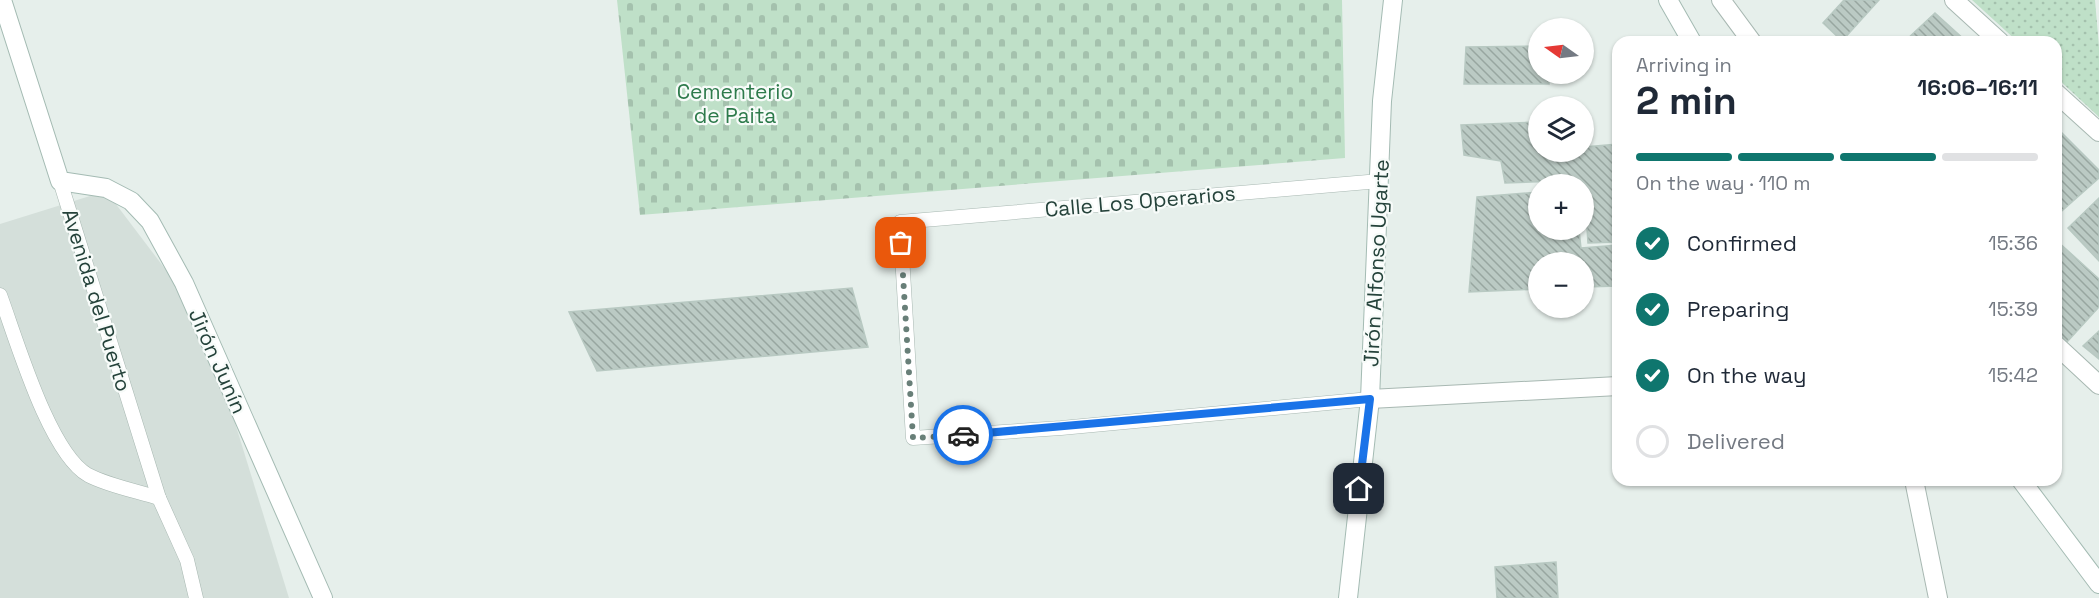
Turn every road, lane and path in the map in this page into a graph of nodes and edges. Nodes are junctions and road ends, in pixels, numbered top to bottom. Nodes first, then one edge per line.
1 (2, 0) edge
2 (1393, 0) edge
3 (1668, 0) edge
4 (1721, 0) edge
5 (1954, 0) edge
6 (1689, 36) edge
7 (1748, 36) edge
8 (1993, 36) edge
9 (2062, 98) edge
10 (2099, 132) edge
11 (60, 181) junction
12 (1380, 181) junction
13 (0, 295) edge
14 (2062, 351) edge
15 (2099, 385) edge
16 (1612, 386) edge
17 (1370, 399) junction
18 (1915, 486) edge
19 (2026, 486) edge
20 (159, 498) junction
21 (2099, 584) edge
22 (196, 598) edge
23 (323, 598) edge
24 (1348, 598) edge
25 (1938, 598) edge

1 - 11 main road, Avenida del Puerto
2 - 12 main road, Jirón Alfonso Ugarte
3 - 6 main road
4 - 7 main road
5 - 8 main road
9 - 10 main road
11 - 20 lane, Avenida del Puerto
11 - 23 main road, Jirón Junín
12 - 17 main road, Jirón Alfonso Ugarte
12 - 17 lane, Calle Los Operarios
13 - 20 lane
14 - 15 main road
16 - 17 main road
17 - 24 main road, Jirón Alfonso Ugarte
18 - 25 main road
19 - 21 main road
20 - 22 lane, Avenida del Puerto

